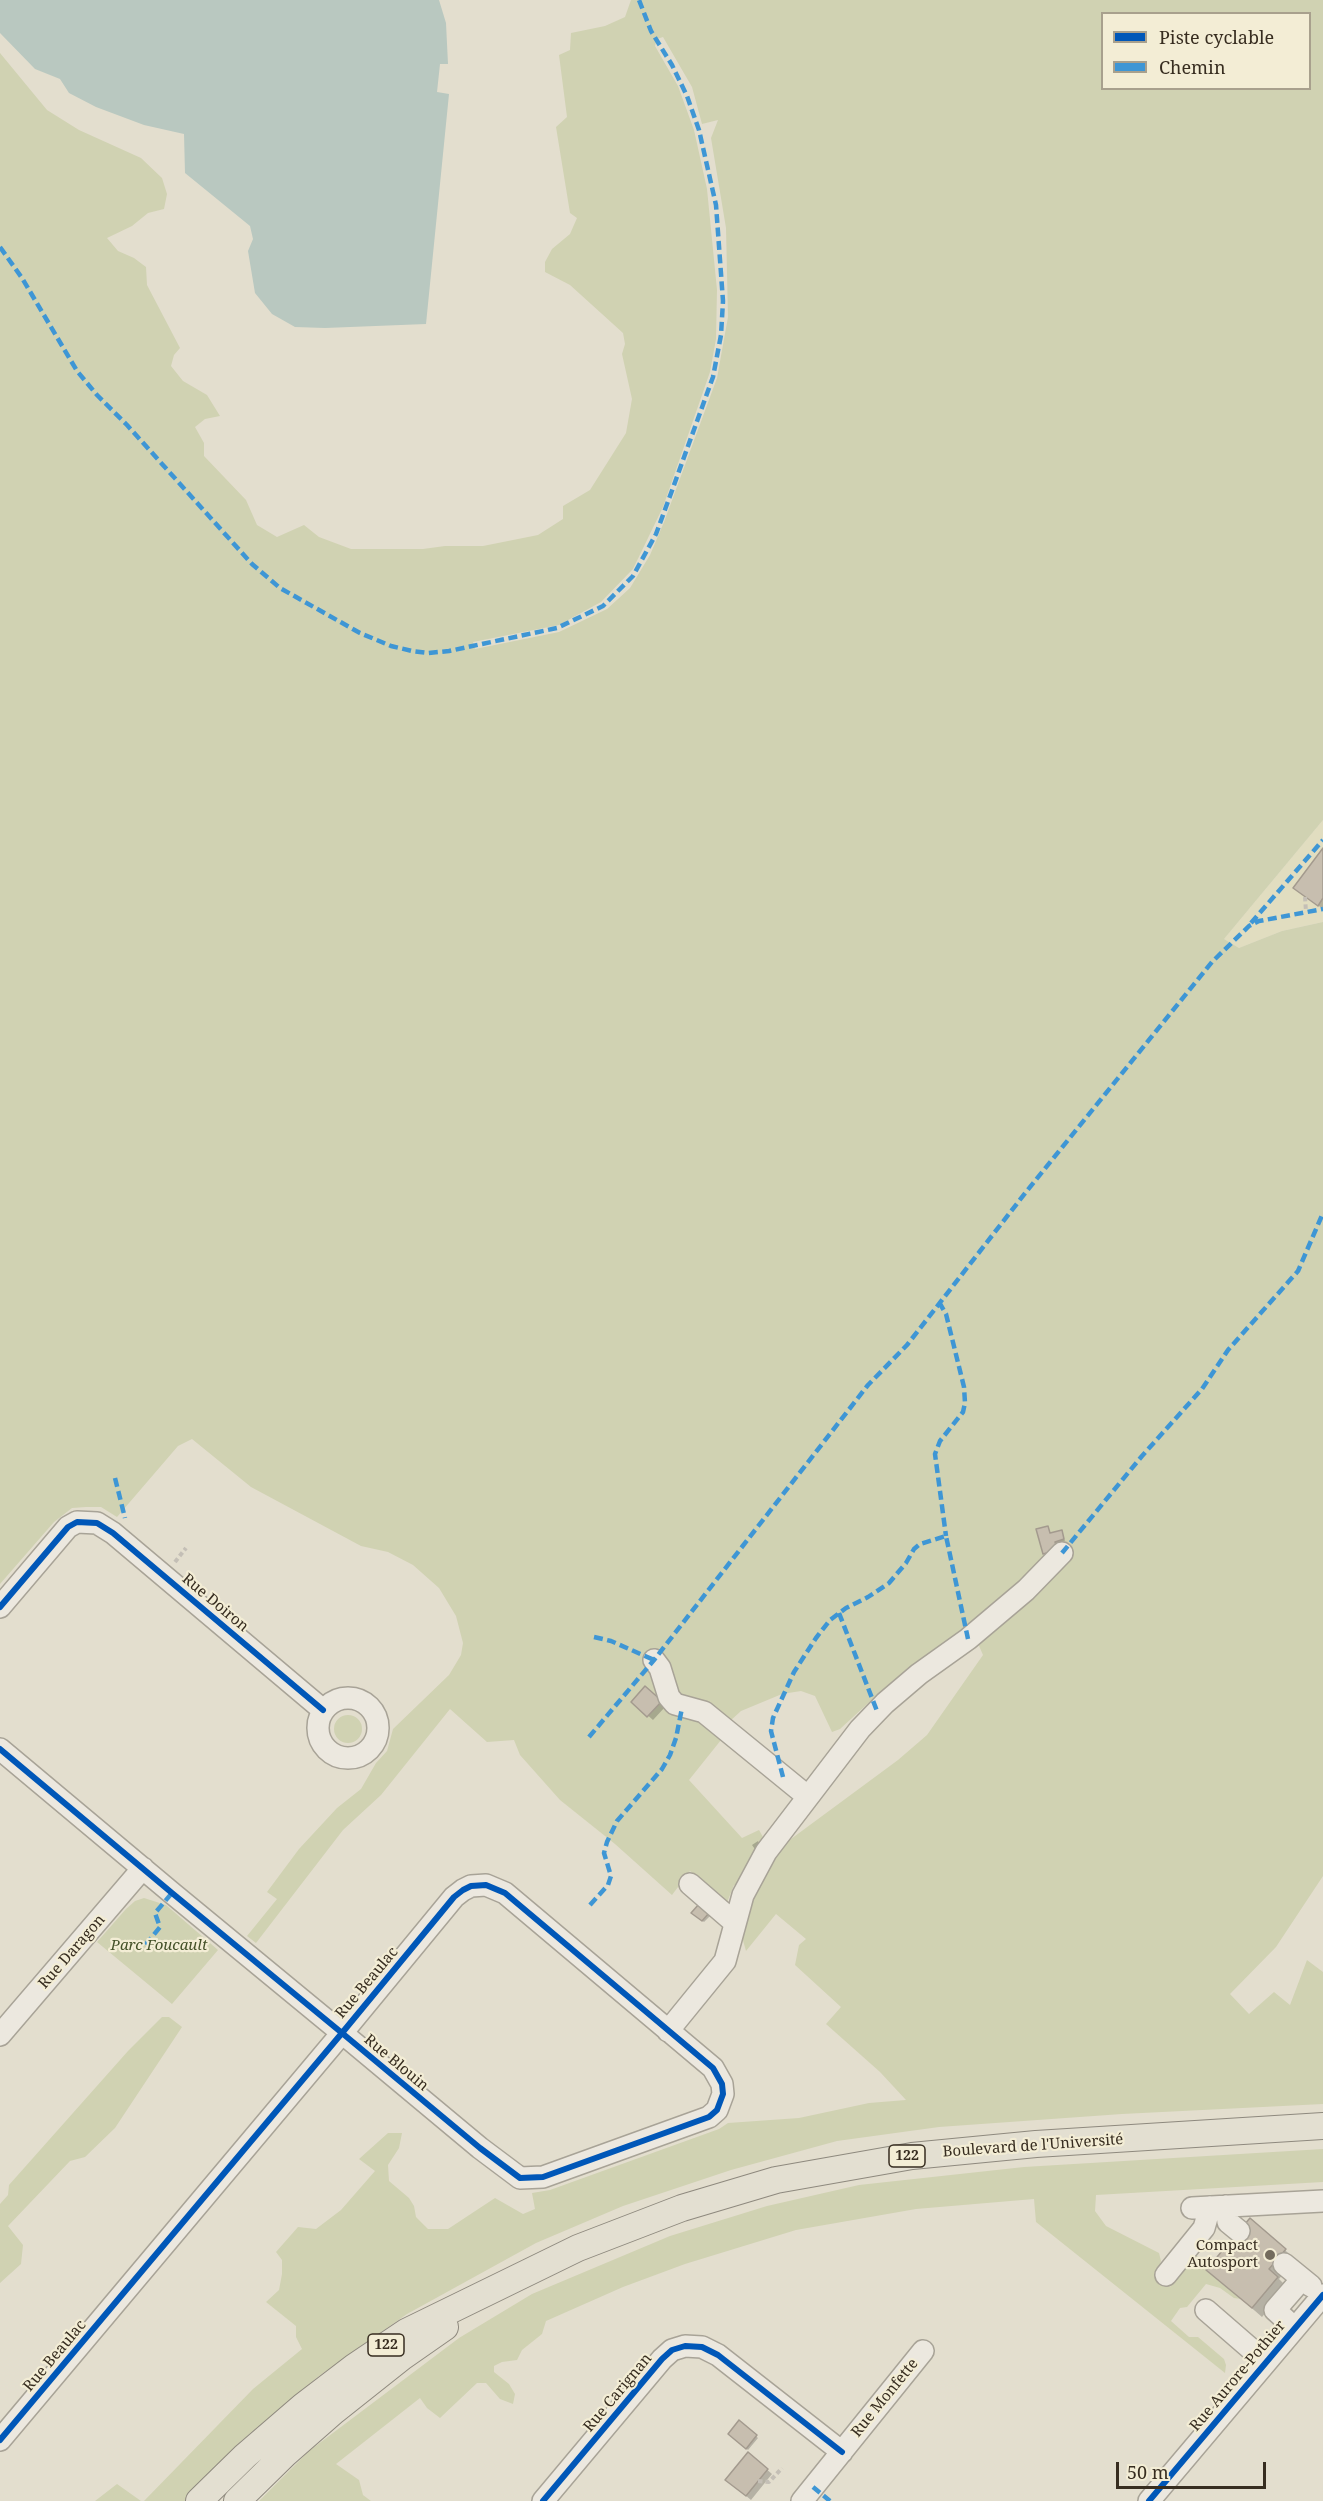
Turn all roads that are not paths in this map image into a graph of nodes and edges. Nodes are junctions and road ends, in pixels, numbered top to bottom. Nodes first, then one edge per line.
1 (1062, 1554) dead end
2 (0, 1607) edge
3 (654, 1660) dead end
4 (324, 1710) dead end
5 (0, 1749) edge
6 (807, 1796) junction
7 (143, 1868) junction
8 (690, 1884) dead end
9 (735, 1923) junction
10 (668, 2031) junction
11 (342, 2033) junction
12 (0, 2035) edge
13 (723, 2094) joint
14 (1323, 2126) edge
15 (1323, 2201) edge
16 (1209, 2207) junction
17 (1239, 2231) dead end
18 (1284, 2264) dead end
19 (1166, 2275) dead end
20 (1302, 2278) junction
21 (512, 2281) junction
22 (1323, 2295) edge
23 (1206, 2310) dead end
24 (1295, 2328) junction
25 (923, 2351) dead end
26 (1266, 2362) junction
27 (0, 2440) edge
28 (842, 2452) junction
29 (199, 2501) edge
30 (237, 2501) edge
31 (543, 2501) edge
32 (802, 2501) edge
33 (1149, 2501) edge

1 - 6 street
2 - 4 street, Rue Doiron
3 - 6 street
5 - 7 street, Rue Blouin
6 - 9 street
7 - 11 street, Rue Blouin
7 - 12 street, Rue Daragon
8 - 9 street
9 - 10 street
10 - 11 street, Rue Beaulac
10 - 13 street, Rue Beaulac
11 - 13 street, Rue Blouin
11 - 27 street, Rue Beaulac
14 - 21 main road, Boulevard de l'Université / 122
15 - 16 street
16 - 17 street
16 - 19 street
18 - 20 street
20 - 22 street
20 - 24 street
21 - 29 main road, Boulevard de l'Université / 122
21 - 30 main road, Boulevard de l'Université
22 - 24 street, Rue Aurore-Pothier
23 - 26 street
24 - 26 street, Rue Aurore-Pothier
25 - 28 street, Rue Monfette
26 - 33 street, Rue Aurore-Pothier
28 - 31 street, Rue Carignan
28 - 32 street, Rue Monfette

